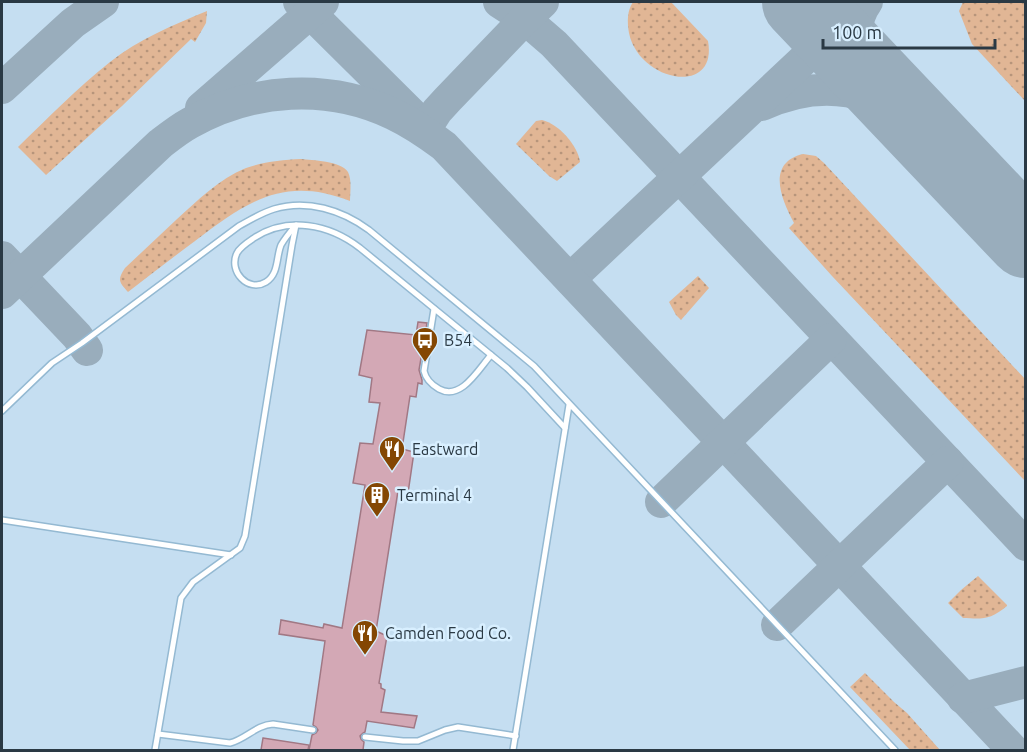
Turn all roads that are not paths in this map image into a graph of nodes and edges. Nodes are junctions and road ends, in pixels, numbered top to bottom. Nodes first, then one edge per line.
1 (296, 225) junction
2 (434, 309) junction
3 (491, 355) junction
4 (569, 405) junction
5 (2, 411) edge
6 (565, 428) junction
7 (2, 519) edge
8 (231, 555) junction
9 (313, 730) dead end
10 (158, 734) junction
11 (516, 736) junction
12 (365, 738) dead end
13 (155, 750) edge
14 (513, 750) edge
15 (895, 750) edge

1 - 1 lane
1 - 2 lane
1 - 8 lane
2 - 3 lane
2 - 3 lane
3 - 6 lane
4 - 5 lane
4 - 6 lane
4 - 15 lane
6 - 11 lane
7 - 8 lane
8 - 10 lane
9 - 10 lane
10 - 13 lane
11 - 12 lane
11 - 14 lane

